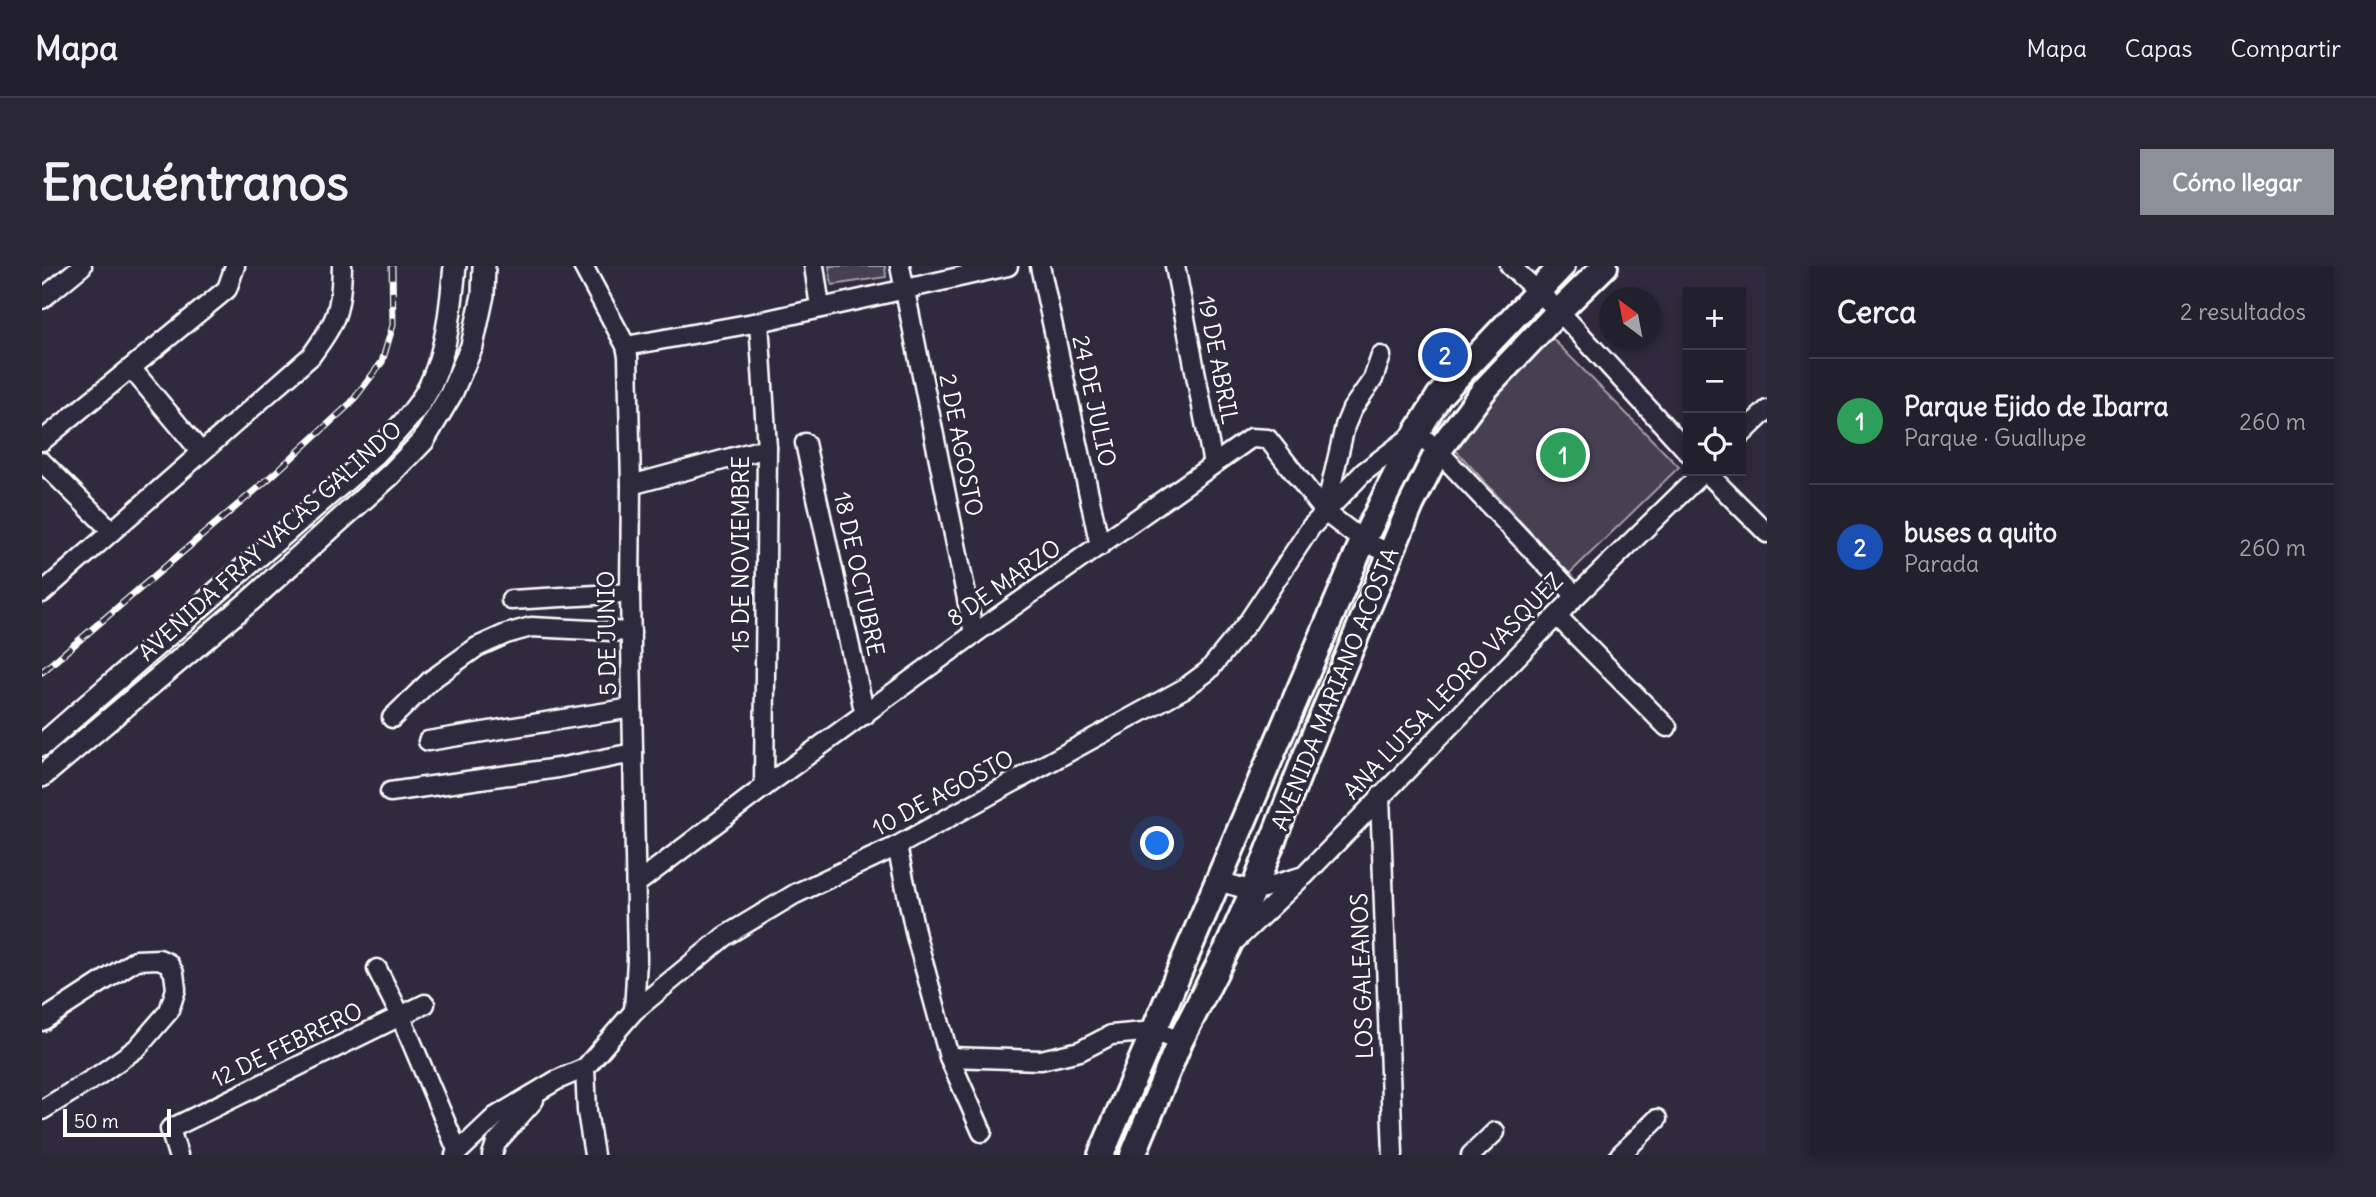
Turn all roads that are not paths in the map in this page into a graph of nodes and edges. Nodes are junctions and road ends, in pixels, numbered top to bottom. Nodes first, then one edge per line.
1 (82, 266) edge
2 (235, 266) edge
3 (342, 266) edge
4 (456, 266) edge
5 (484, 266) edge
6 (583, 266) edge
7 (814, 266) edge
8 (900, 266) edge
9 (1008, 266) edge
10 (1040, 266) edge
11 (1175, 266) edge
12 (1510, 266) edge
13 (1562, 266) edge
14 (1605, 266) edge
15 (904, 288) junction
16 (1538, 290) junction
17 (42, 299) edge
18 (820, 307) junction
19 (1559, 311) junction
20 (759, 322) junction
21 (626, 346) junction
22 (1381, 356) dead end
23 (131, 368) junction
24 (1767, 410) edge
25 (1746, 430) edge
26 (1416, 432) junction
27 (42, 440) edge
28 (805, 443) dead end
29 (1683, 447) edge
30 (767, 448) junction
31 (1438, 451) junction
32 (201, 452) junction
33 (42, 461) edge
34 (1213, 464) junction
35 (1700, 476) edge
36 (1710, 476) edge
37 (631, 485) junction
38 (1325, 512) junction
39 (112, 531) junction
40 (1767, 533) edge
41 (1363, 541) junction
42 (1100, 546) junction
43 (1391, 554) junction
44 (42, 593) edge
45 (630, 593) junction
46 (1576, 596) junction
47 (511, 600) dead end
48 (1557, 615) junction
49 (631, 632) junction
50 (974, 634) junction
51 (632, 708) junction
52 (864, 715) junction
53 (392, 718) dead end
54 (1667, 727) dead end
55 (428, 741) dead end
56 (42, 745) edge
57 (633, 753) junction
58 (42, 776) edge
59 (764, 787) junction
60 (390, 792) dead end
61 (1380, 796) junction
62 (897, 846) junction
63 (1304, 876) junction
64 (1218, 881) junction
65 (636, 884) junction
66 (1253, 891) junction
67 (1227, 949) junction
68 (377, 969) dead end
69 (425, 1004) dead end
70 (634, 1011) junction
71 (401, 1017) junction
72 (42, 1021) edge
73 (1154, 1031) junction
74 (1180, 1041) junction
75 (949, 1057) junction
76 (585, 1068) junction
77 (546, 1086) junction
78 (42, 1110) edge
79 (1657, 1119) dead end
80 (982, 1132) dead end
81 (1495, 1132) dead end
82 (456, 1153) edge
83 (178, 1155) edge
84 (492, 1155) edge
85 (594, 1155) edge
86 (1101, 1155) edge
87 (1133, 1155) edge
88 (1393, 1155) edge
89 (1471, 1155) edge
90 (1620, 1155) edge

1 - 17 street
2 - 23 street
3 - 32 street
4 - 56 main road, AVENIDA FRAY VACAS GALINDO
5 - 58 main road, AVENIDA FRAY VACAS GALINDO
6 - 21 street, 5 DE JUNIO
7 - 18 street
8 - 15 street, 2 DE AGOSTO
9 - 15 street
10 - 42 street, 24 DE JULIO
11 - 34 street, 19 DE ABRIL
12 - 16 street
13 - 16 highway, AVENIDA MARIANO ACOSTA
14 - 19 highway, AVENIDA MARIANO ACOSTA
15 - 18 street
15 - 50 street, 2 DE AGOSTO
16 - 19 street
16 - 26 highway, AVENIDA MARIANO ACOSTA
18 - 20 street
19 - 29 street
19 - 31 highway, AVENIDA MARIANO ACOSTA
20 - 21 street
20 - 30 street, 15 DE NOVIEMBRE
21 - 37 street, 5 DE JUNIO
22 - 38 street
23 - 27 street
23 - 32 street
24 - 25 street
26 - 31 street
26 - 38 street, 10 DE AGOSTO
26 - 41 highway, AVENIDA MARIANO ACOSTA
28 - 52 street, 18 DE OCTUBRE
30 - 37 street
30 - 59 street, 15 DE NOVIEMBRE
31 - 43 highway, AVENIDA MARIANO ACOSTA
31 - 46 street
32 - 39 street
33 - 39 street
34 - 38 street, 8 DE MARZO
34 - 42 street, 8 DE MARZO
35 - 46 street, ANA LUISA LEORO VASQUEZ
36 - 40 street
37 - 45 street, 5 DE JUNIO
38 - 41 street, 8 DE MARZO
38 - 62 street, 10 DE AGOSTO
39 - 44 street
41 - 43 street, 8 DE MARZO
41 - 64 highway, AVENIDA MARIANO ACOSTA
42 - 50 street, 8 DE MARZO
43 - 66 highway, AVENIDA MARIANO ACOSTA
45 - 47 street
45 - 49 street, 5 DE JUNIO
46 - 48 street, ANA LUISA LEORO VASQUEZ
48 - 54 street
48 - 61 street, ANA LUISA LEORO VASQUEZ
49 - 51 street, 5 DE JUNIO
49 - 53 street
50 - 52 street, 8 DE MARZO
51 - 55 street
51 - 57 street, 5 DE JUNIO
52 - 59 street, 8 DE MARZO
57 - 60 street
57 - 65 street, 5 DE JUNIO
59 - 65 street, 8 DE MARZO
61 - 63 street, ANA LUISA LEORO VASQUEZ
61 - 88 street, LOS GALEANOS
62 - 70 street, 10 DE AGOSTO
62 - 75 street
63 - 66 street
63 - 67 street, ANA LUISA LEORO VASQUEZ
64 - 66 street
64 - 73 highway, AVENIDA MARIANO ACOSTA
65 - 70 street, 5 DE JUNIO
66 - 67 highway, AVENIDA MARIANO ACOSTA
67 - 74 highway, AVENIDA MARIANO ACOSTA
68 - 71 street
69 - 71 street, 12 DE FEBRERO
70 - 76 street, 10 DE AGOSTO
71 - 82 street
71 - 83 street, 12 DE FEBRERO
72 - 78 street
73 - 74 street
73 - 75 street
73 - 86 highway, AVENIDA MARIANO ACOSTA
74 - 87 highway, AVENIDA MARIANO ACOSTA
75 - 80 street
76 - 77 street, 10 DE AGOSTO
76 - 85 street
77 - 82 street, 10 DE AGOSTO
77 - 84 street
79 - 90 street
81 - 89 street

